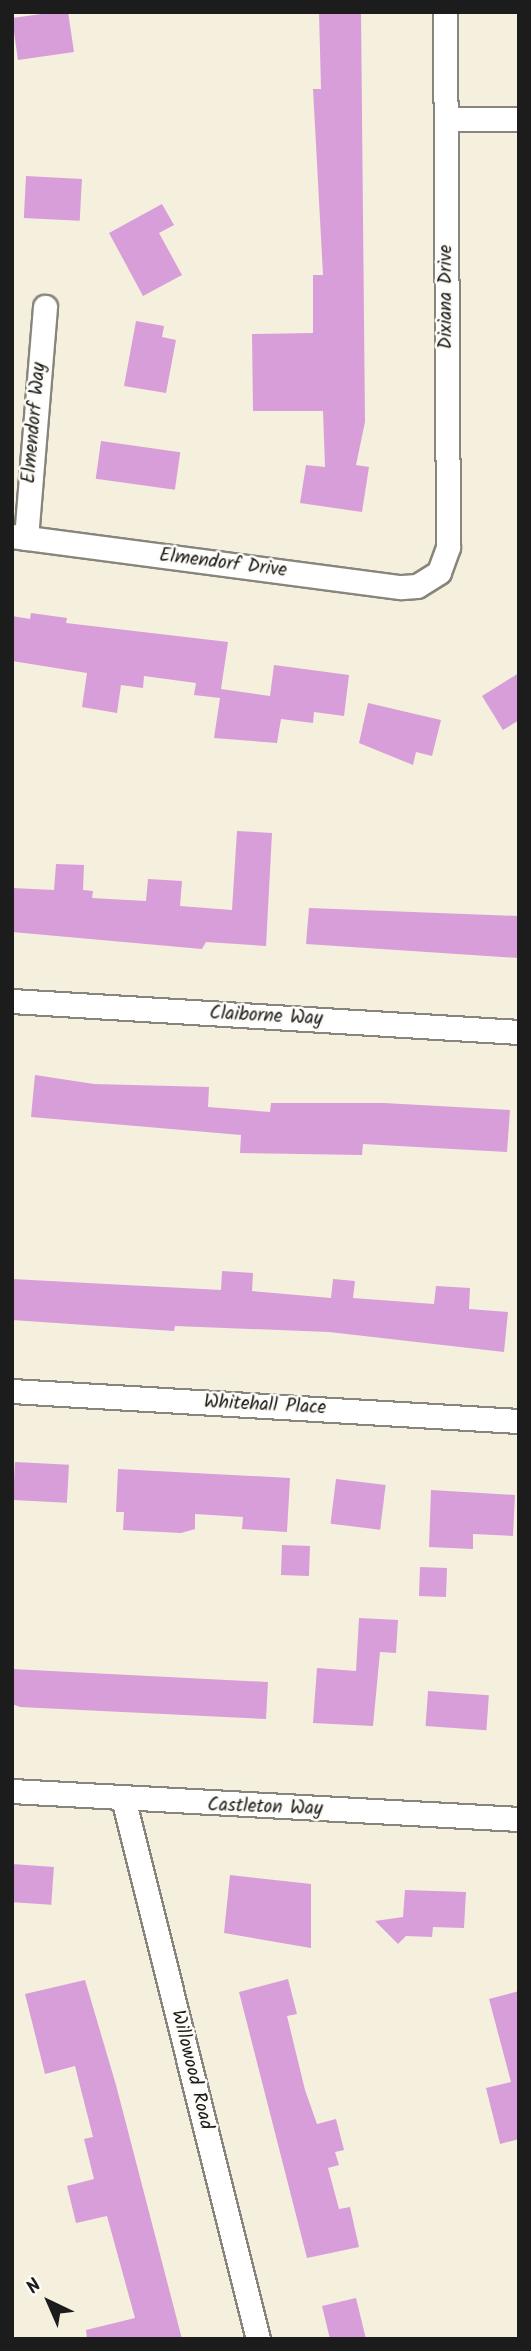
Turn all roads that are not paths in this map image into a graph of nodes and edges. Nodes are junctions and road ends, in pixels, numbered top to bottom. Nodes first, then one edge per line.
1 (445, 12) edge
2 (447, 119) junction
3 (519, 119) edge
4 (45, 307) dead end
5 (19, 537) edge
6 (433, 578) joint
7 (12, 1001) edge
8 (519, 1032) edge
9 (12, 1391) edge
10 (519, 1421) edge
11 (12, 1791) edge
12 (124, 1802) junction
13 (519, 1819) edge
14 (258, 2339) edge

1 - 2 street, Dixiana Drive
2 - 3 street
2 - 6 street, Dixiana Drive
4 - 5 street, Elmendorf Way
5 - 6 street, Elmendorf Drive
7 - 8 street, Claiborne Way
9 - 10 street, Whitehall Place
11 - 12 street, Castleton Way
12 - 13 street, Castleton Way
12 - 14 street, Willowood Road

